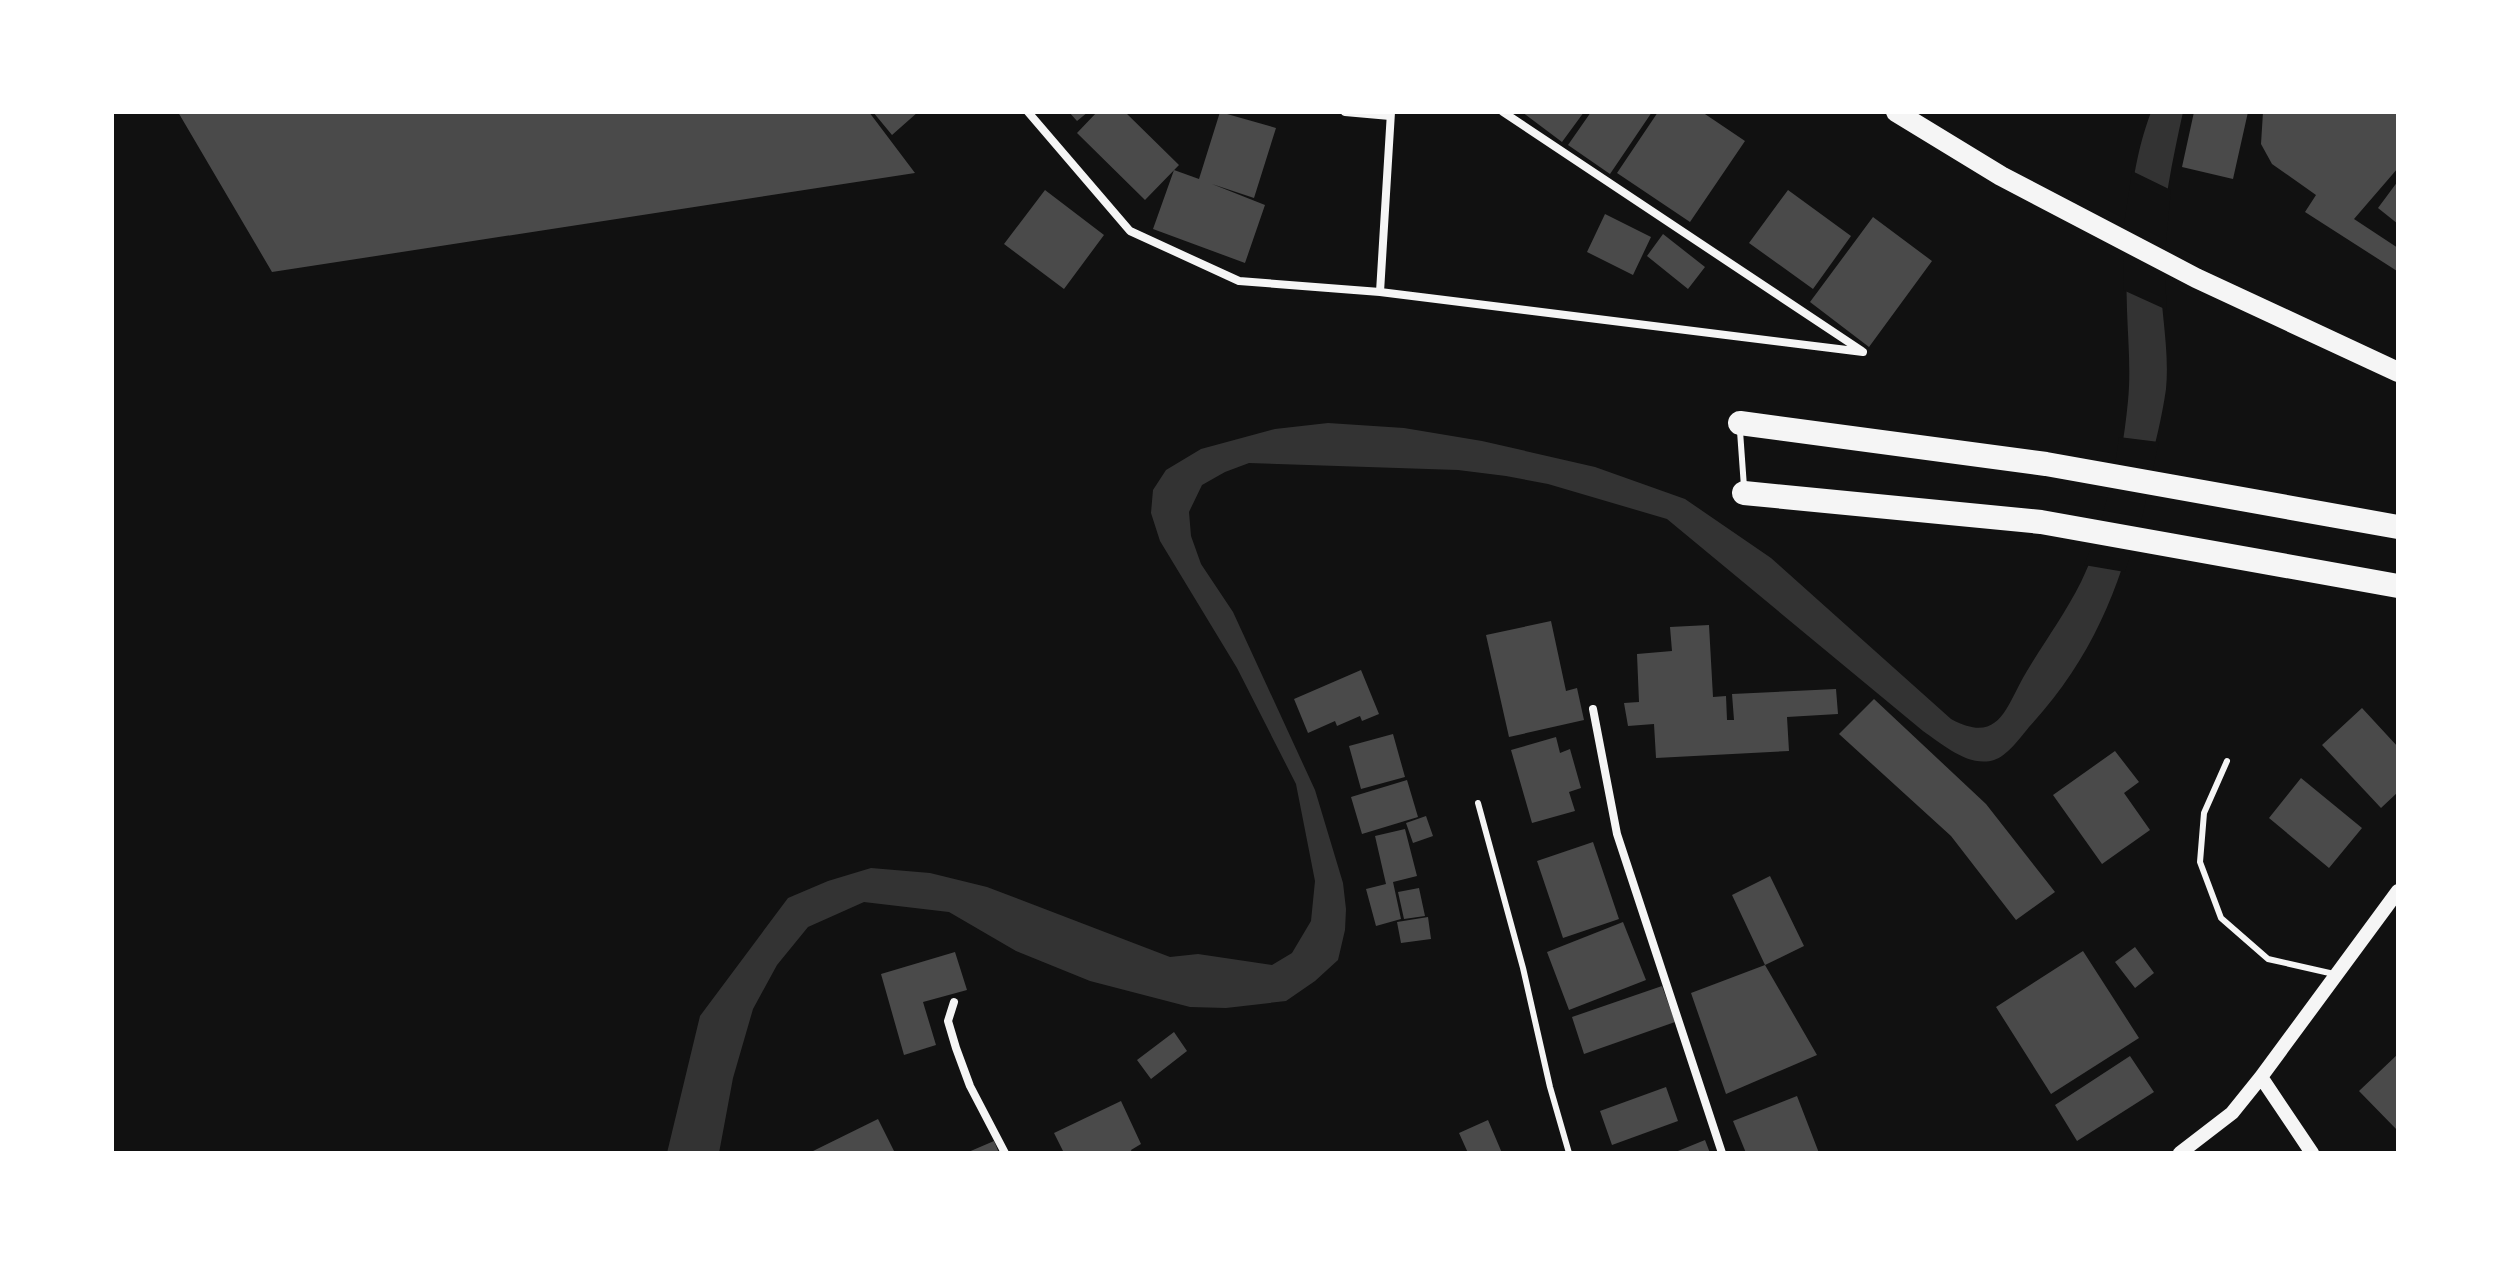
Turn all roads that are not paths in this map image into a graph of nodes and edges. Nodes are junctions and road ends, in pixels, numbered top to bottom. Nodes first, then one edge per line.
1 (1028, 112) edge
2 (1345, 112) edge
3 (1503, 112) edge
4 (1896, 112) edge
5 (1390, 114) edge
6 (1380, 292) junction
7 (2398, 372) edge
8 (1740, 423) joint
9 (1744, 493) joint
10 (2398, 527) edge
11 (2398, 586) edge
12 (1593, 709) dead end
13 (2227, 761) dead end
14 (1478, 803) dead end
15 (2398, 891) edge
16 (2337, 974) junction
17 (954, 1002) dead end
18 (2261, 1077) junction
19 (1005, 1153) edge
20 (1569, 1153) edge
21 (1722, 1153) edge
22 (2180, 1153) edge
23 (2312, 1153) edge

1 - 6 street
2 - 5 street
3 - 6 street
4 - 7 main road
5 - 6 street
8 - 9 lane
8 - 10 highway
9 - 11 highway
12 - 21 street
13 - 16 lane
14 - 20 lane
15 - 16 street
16 - 18 street
17 - 19 street
18 - 22 street
18 - 23 street

